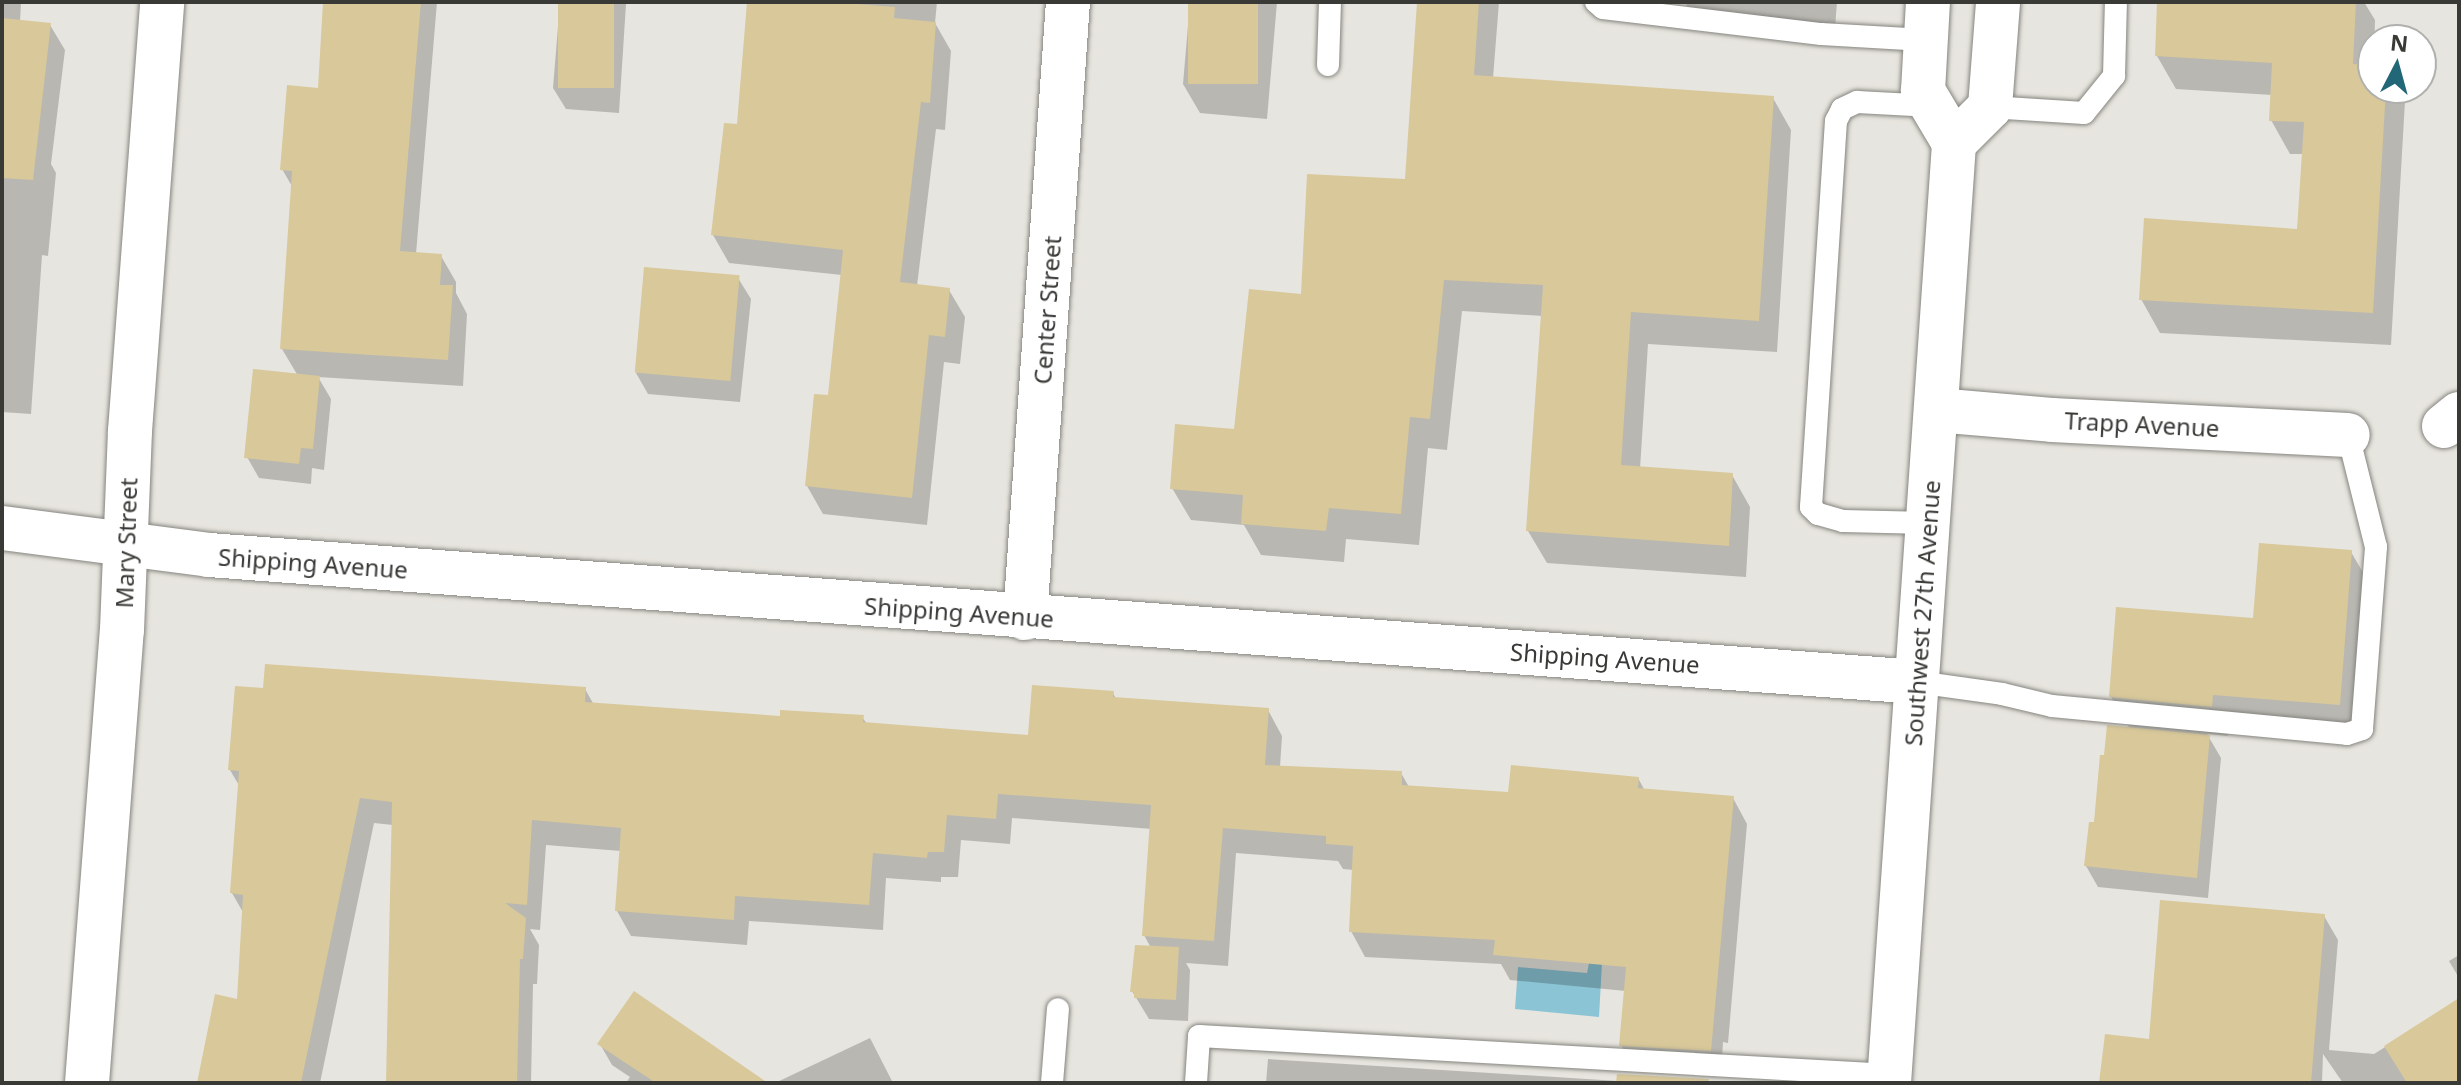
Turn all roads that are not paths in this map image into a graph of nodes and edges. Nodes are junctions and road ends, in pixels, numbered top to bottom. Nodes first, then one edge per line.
1 (162, 2) edge
2 (1068, 2) edge
3 (1330, 2) edge
4 (1596, 2) edge
5 (1998, 2) edge
6 (2116, 2) edge
7 (1926, 21) edge
8 (1328, 65) dead end
9 (1932, 106) junction
10 (1990, 107) junction
11 (1954, 143) junction
12 (1936, 410) junction
13 (2348, 435) joint
14 (1928, 523) junction
15 (2, 528) edge
16 (125, 544) junction
17 (1025, 618) junction
18 (1917, 682) junction
19 (1058, 1009) dead end
20 (1889, 1079) edge
21 (87, 1083) edge
22 (1052, 1083) edge
23 (1196, 1083) edge

1 - 16 street, Mary Street
2 - 17 street, Center Street
3 - 8 lane
4 - 7 lane
5 - 10 street
6 - 10 lane
7 - 9 street
9 - 11 street
9 - 14 lane
10 - 11 street
11 - 12 street, Southwest 27th Avenue
12 - 13 street, Trapp Avenue
12 - 14 street, Southwest 27th Avenue
13 - 18 lane
14 - 18 street, Southwest 27th Avenue
15 - 16 street, Shipping Avenue
16 - 17 street, Shipping Avenue
16 - 21 street, Mary Street
17 - 18 street, Shipping Avenue
18 - 20 street, Southwest 27th Avenue
19 - 22 lane
20 - 23 lane

